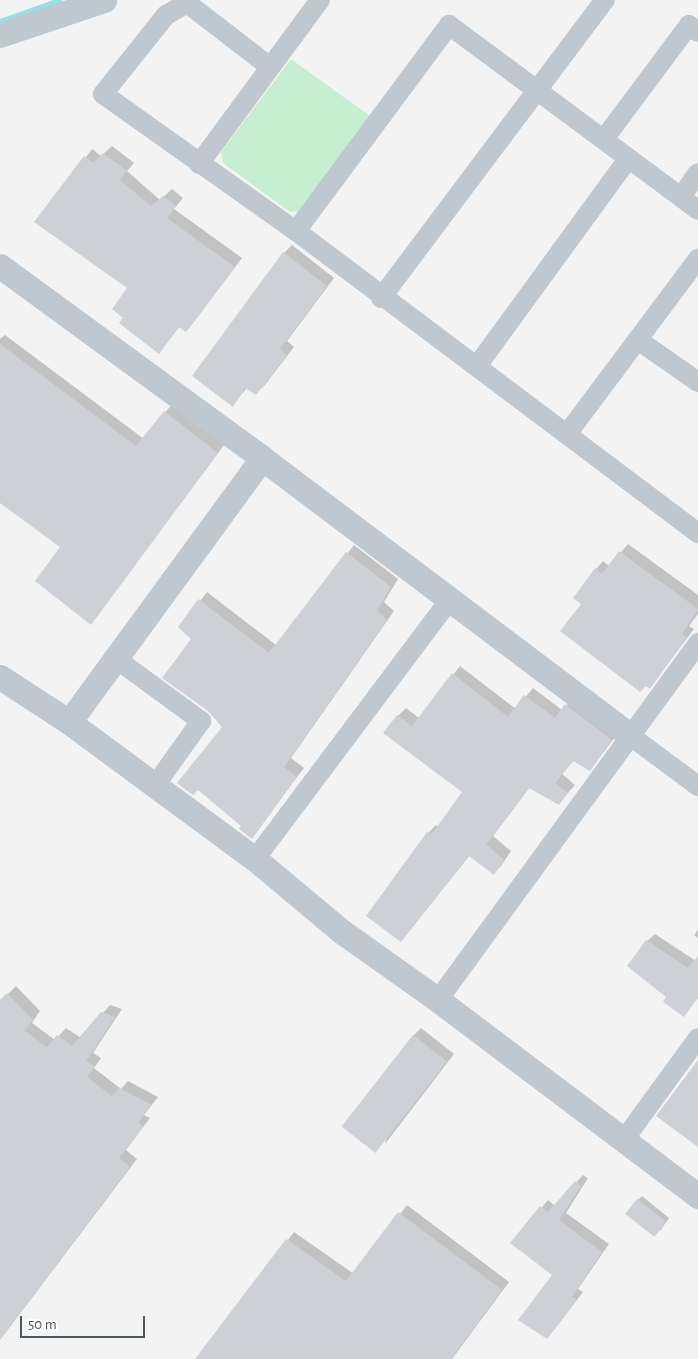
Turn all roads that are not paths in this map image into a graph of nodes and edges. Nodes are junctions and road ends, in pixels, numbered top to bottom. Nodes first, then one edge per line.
1 (104, 0) edge
2 (320, 0) edge
3 (604, 0) edge
4 (698, 32) edge
5 (0, 35) edge
6 (270, 67) junction
7 (536, 90) junction
8 (604, 140) junction
9 (628, 159) junction
10 (199, 164) junction
11 (698, 173) edge
12 (681, 197) junction
13 (698, 210) edge
14 (296, 230) junction
15 (698, 259) edge
16 (0, 266) edge
17 (381, 298) junction
18 (638, 340) junction
19 (477, 366) junction
20 (698, 382) edge
21 (568, 434) junction
22 (262, 458) junction
23 (698, 533) edge
24 (449, 602) junction
25 (698, 644) edge
26 (116, 658) junction
27 (0, 677) edge
28 (68, 722) junction
29 (632, 737) junction
30 (698, 786) edge
31 (154, 787) junction
32 (255, 859) junction
33 (438, 1000) junction
34 (698, 1038) edge
35 (623, 1141) junction
36 (698, 1196) edge

1 - 5 street
2 - 6 street
3 - 7 street
4 - 8 street
6 - 10 street
6 - 10 street
7 - 8 street
7 - 14 street
7 - 17 street
8 - 9 street
9 - 12 street
9 - 19 street
10 - 14 street
11 - 12 street
12 - 13 street
14 - 17 street
15 - 18 street
16 - 22 street
17 - 19 street
18 - 20 street
18 - 21 street
19 - 21 street
21 - 23 street
22 - 24 street
22 - 26 street
24 - 29 street
24 - 32 street
25 - 29 street
26 - 28 street
26 - 31 street
27 - 28 street
28 - 31 street
29 - 30 street
29 - 33 street
31 - 32 street
32 - 33 street
33 - 35 street
34 - 35 street
35 - 36 street

